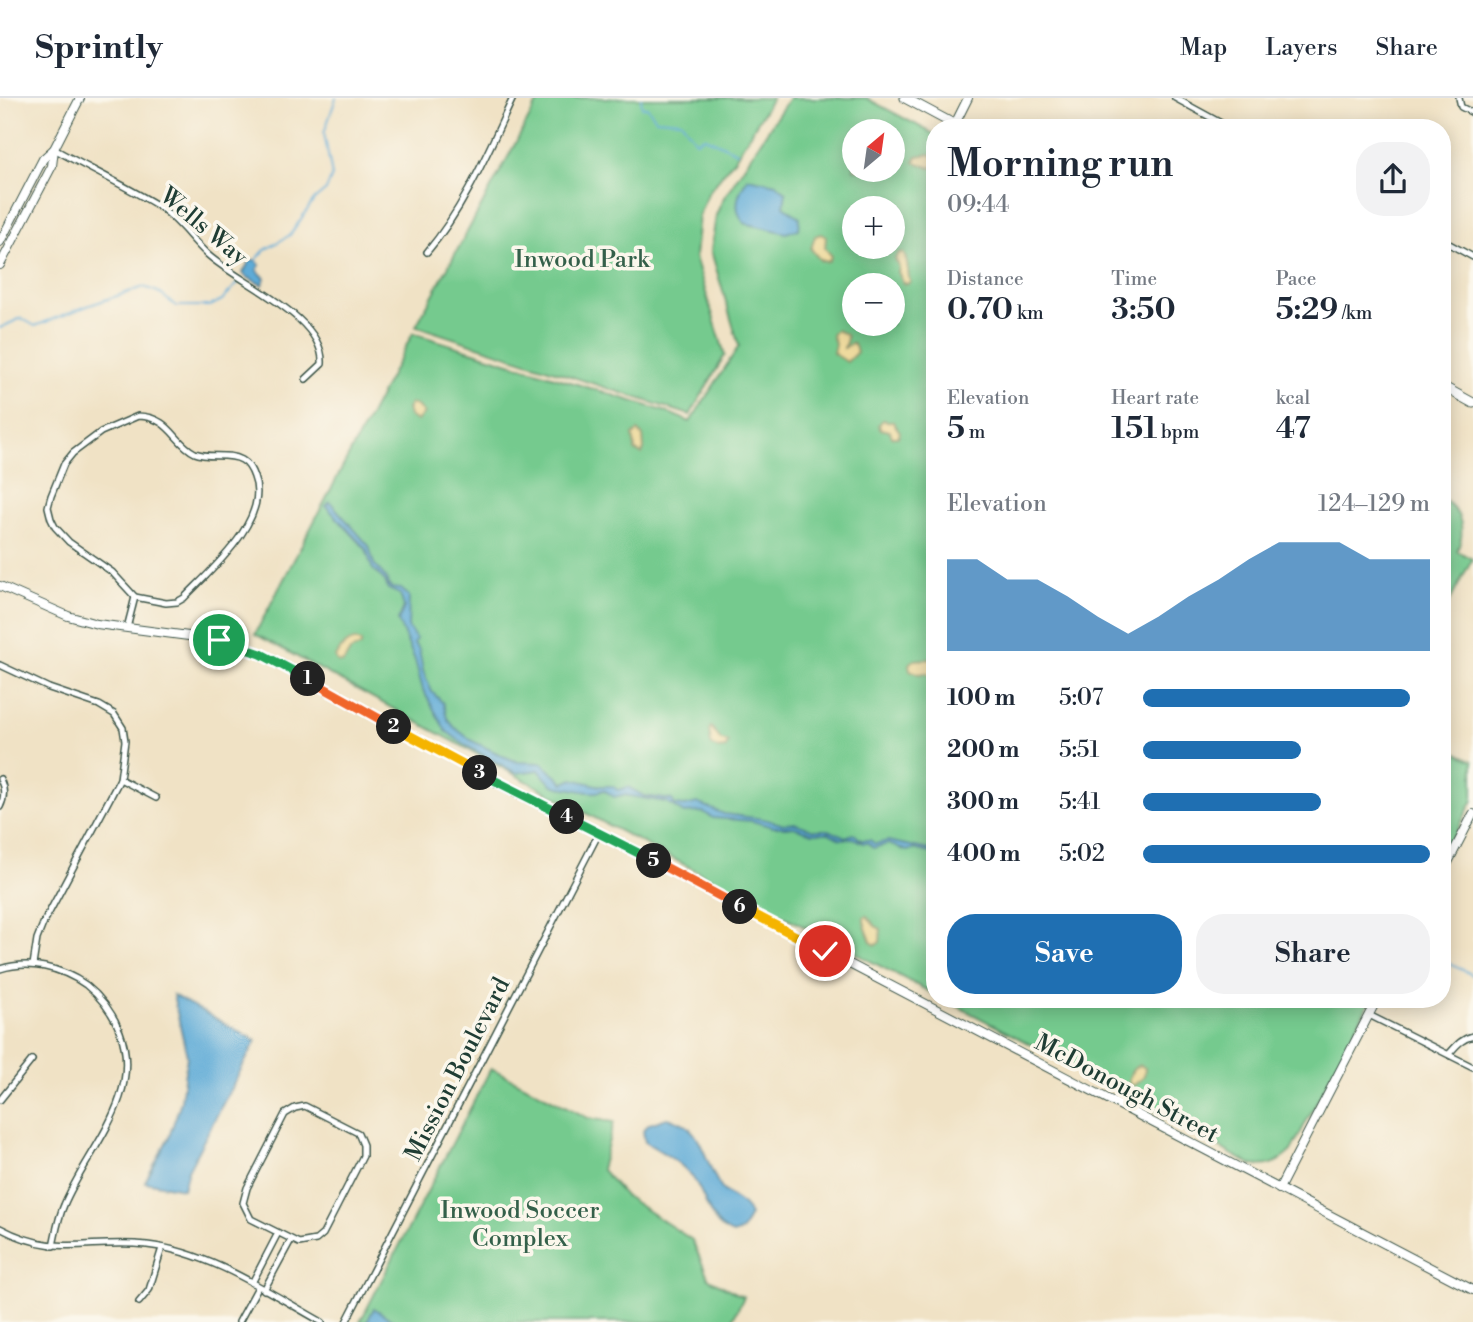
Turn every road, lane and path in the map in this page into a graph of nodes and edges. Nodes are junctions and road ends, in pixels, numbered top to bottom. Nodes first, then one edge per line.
1 (80, 98) edge
2 (513, 98) edge
3 (905, 98) edge
4 (968, 98) edge
5 (1175, 98) edge
6 (1459, 99) edge
7 (1473, 113) edge
8 (945, 119) edge
9 (960, 119) edge
10 (1214, 119) edge
11 (54, 149) junction
12 (0, 242) edge
13 (1451, 245) edge
14 (427, 252) dead end
15 (1473, 257) edge
16 (0, 265) edge
17 (306, 379) dead end
18 (1451, 391) edge
19 (1473, 403) edge
20 (0, 586) edge
21 (135, 597) junction
22 (127, 628) junction
23 (0, 665) edge
24 (0, 779) edge
25 (120, 779) junction
26 (156, 798) dead end
27 (0, 807) edge
28 (1473, 814) edge
29 (599, 833) junction
30 (1451, 857) edge
31 (33, 965) junction
32 (0, 969) edge
33 (926, 1004) edge
34 (933, 1008) edge
35 (1372, 1008) edge
36 (1369, 1015) junction
37 (1473, 1037) edge
38 (1449, 1054) junction
39 (32, 1060) dead end
40 (1473, 1067) edge
41 (0, 1100) edge
42 (1279, 1189) junction
43 (0, 1227) edge
44 (281, 1235) junction
45 (291, 1240) junction
46 (53, 1246) junction
47 (162, 1248) junction
48 (258, 1287) junction
49 (1473, 1290) edge
50 (139, 1301) dead end
51 (239, 1322) edge
52 (323, 1322) edge
53 (346, 1322) edge

1 - 11 street
2 - 14 street
3 - 8 main road
4 - 9 street
5 - 10 street
6 - 7 street
11 - 12 street
11 - 16 street
11 - 17 street, Wells Way
13 - 15 street
18 - 19 main road
20 - 22 street, McDonough Street
21 - 21 street
21 - 22 street
22 - 29 street, McDonough Street
23 - 25 street
24 - 27 street
25 - 26 street
25 - 31 street
28 - 30 street
29 - 33 street, McDonough Street
29 - 53 street, Mission Boulevard
31 - 32 street
31 - 46 street
34 - 42 street, McDonough Street
35 - 36 street
36 - 38 street
36 - 42 street
37 - 38 street
38 - 40 street
39 - 41 street
42 - 49 street, McDonough Street
43 - 46 street
44 - 45 street
44 - 45 street
44 - 48 street
45 - 48 street
46 - 47 street
47 - 48 street
47 - 50 street
48 - 51 street
48 - 52 street

